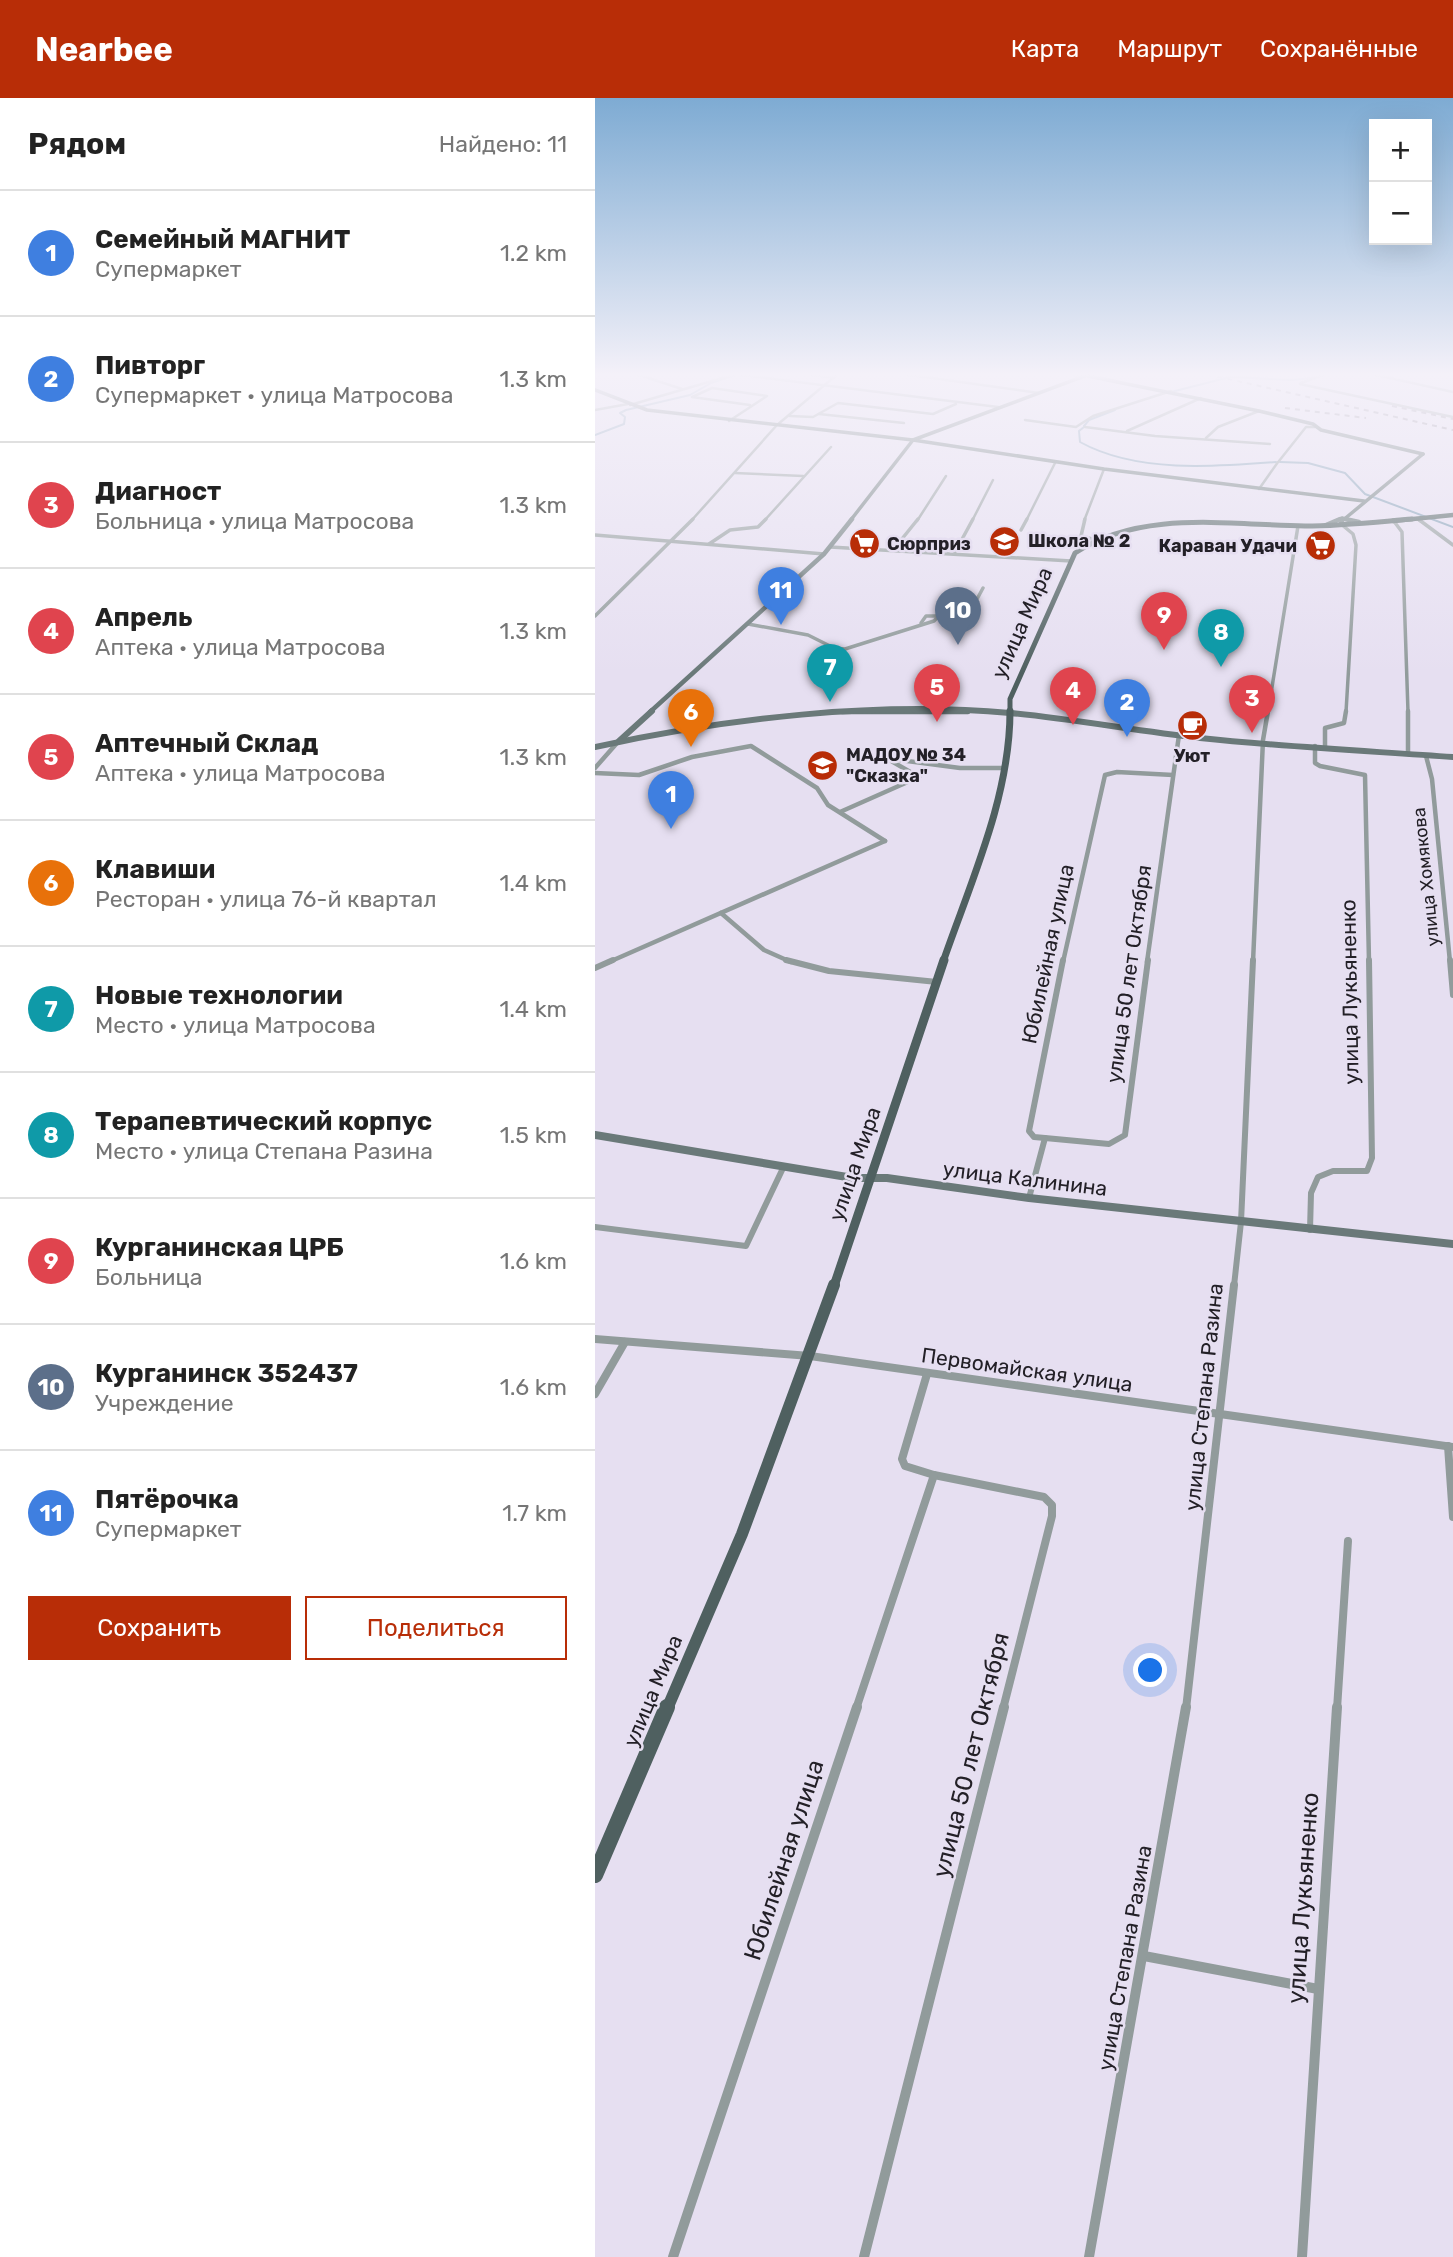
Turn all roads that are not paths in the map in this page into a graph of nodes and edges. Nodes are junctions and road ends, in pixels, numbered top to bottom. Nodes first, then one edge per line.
1 (735, 473) joint
2 (805, 473) edge
3 (888, 473) edge
4 (1050, 473) edge
5 (1103, 473) edge
6 (1126, 473) edge
7 (1270, 473) edge
8 (1399, 473) edge
9 (803, 475) junction
10 (946, 476) dead end
11 (993, 480) dead end
12 (1259, 489) junction
13 (1364, 501) junction
14 (1453, 515) edge
15 (1421, 517) junction
16 (1393, 520) junction
17 (1341, 521) junction
18 (1298, 526) junction
19 (1021, 530) dead end
20 (595, 535) edge
21 (1092, 540) junction
22 (672, 541) junction
23 (709, 544) junction
24 (1453, 545) edge
25 (830, 547) junction
26 (893, 550) junction
27 (824, 554) junction
28 (954, 554) junction
29 (1071, 561) junction
30 (983, 588) dead end
31 (955, 593) dead end
32 (942, 612) junction
33 (595, 616) edge
34 (748, 624) junction
35 (1009, 713) junction
36 (1179, 735) junction
37 (617, 743) junction
38 (1263, 743) junction
39 (595, 747) edge
40 (1315, 747) junction
41 (1325, 747) junction
42 (1408, 754) junction
43 (1426, 756) junction
44 (1453, 757) edge
45 (1005, 768) junction
46 (595, 770) edge
47 (1173, 775) junction
48 (840, 812) junction
49 (720, 913) junction
50 (595, 968) edge
51 (937, 982) junction
52 (1453, 995) edge
53 (595, 1135) edge
54 (1045, 1138) junction
55 (784, 1166) junction
56 (871, 1178) junction
57 (1029, 1198) junction
58 (1241, 1222) junction
59 (595, 1227) edge
60 (1311, 1230) junction
61 (1453, 1244) edge
62 (595, 1339) edge
63 (625, 1342) junction
64 (810, 1356) junction
65 (927, 1374) junction
66 (595, 1394) edge
67 (1220, 1414) junction
68 (1450, 1446) edge
69 (934, 1475) junction
70 (1453, 1517) edge
71 (1348, 1541) dead end
72 (595, 1875) edge
73 (1144, 1956) junction
74 (1318, 1989) junction
75 (673, 2257) edge
76 (864, 2257) edge
77 (1089, 2257) edge
78 (1302, 2257) edge

1 - 9 street
1 - 22 street
2 - 9 street
3 - 25 street
4 - 19 street
5 - 21 street
6 - 12 street
7 - 12 street
8 - 13 street
9 - 23 street
10 - 26 street
11 - 28 street
12 - 13 street
13 - 17 street
14 - 15 main road
15 - 16 main road
15 - 24 street
16 - 17 main road
16 - 42 street
17 - 18 main road
17 - 41 street
18 - 21 main road
18 - 38 street, улица Степана Разина
20 - 22 street
21 - 29 main road, улица Мира
22 - 23 street
22 - 33 street
23 - 27 street
25 - 26 street
25 - 27 street
26 - 28 street
27 - 34 street
28 - 29 street
29 - 35 main road, улица Мира
30 - 32 street
31 - 32 street
32 - 34 street
34 - 37 street
35 - 36 street
35 - 37 street
35 - 45 main road, улица Мира
36 - 38 street
36 - 47 street, улица 50 лет Октября
37 - 39 street
37 - 46 street
38 - 40 street
38 - 58 street, улица Степана Разина
40 - 41 street
40 - 60 street, улица Лукьяненко
41 - 42 street
42 - 43 street
43 - 44 street
43 - 52 street, улица Хомякова
45 - 48 street
45 - 51 main road, улица Мира
46 - 48 street
47 - 54 street, улица 50 лет Октября
47 - 54 street, Юбилейная улица
48 - 49 street
49 - 50 street
49 - 51 street
51 - 56 main road, улица Мира
53 - 55 street, улица Калинина
54 - 57 street
55 - 56 street, улица Калинина
55 - 59 street
56 - 57 street, улица Калинина
56 - 64 main road, улица Мира
57 - 58 street, улица Калинина
58 - 60 street, улица Калинина
58 - 67 street, улица Степана Разина
60 - 61 street, улица Калинина
62 - 63 street, Первомайская улица
63 - 64 street, Первомайская улица
63 - 66 street
64 - 65 street, Первомайская улица
64 - 72 main road, улица Мира
65 - 67 street, Первомайская улица
65 - 69 street, улица 50 лет Октября
67 - 68 street, Первомайская улица
67 - 73 street, улица Степана Разина
68 - 70 street
69 - 75 street, Юбилейная улица
69 - 76 street, улица 50 лет Октября
71 - 74 street, улица Лукьяненко
73 - 74 street
73 - 77 street, улица Степана Разина
74 - 78 street, улица Лукьяненко

